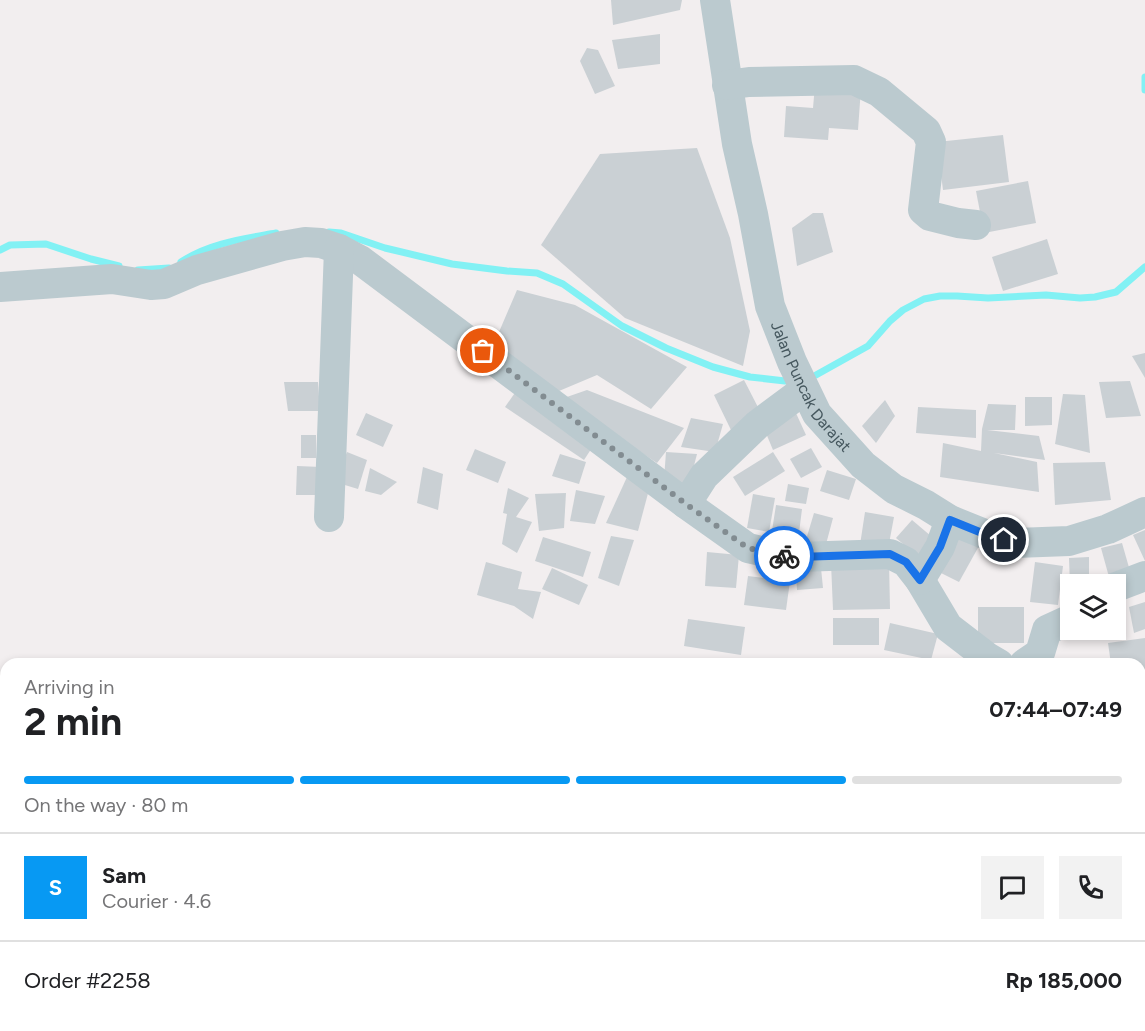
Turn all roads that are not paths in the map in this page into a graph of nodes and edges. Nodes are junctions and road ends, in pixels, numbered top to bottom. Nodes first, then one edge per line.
1 (715, 0) edge
2 (727, 85) junction
3 (976, 225) dead end
4 (339, 249) junction
5 (0, 287) edge
6 (810, 402) junction
7 (696, 511) junction
8 (1145, 512) edge
9 (329, 517) dead end
10 (950, 520) junction
11 (1145, 576) edge
12 (920, 580) junction
13 (1126, 583) edge
14 (1060, 624) edge
15 (989, 658) edge
16 (1033, 658) edge

1 - 2 street, Jalan Puncak Darajat
2 - 3 street
2 - 6 street, Jalan Puncak Darajat
4 - 5 street
4 - 7 street
4 - 9 street
6 - 7 street
6 - 10 street, Jalan Puncak Darajat
7 - 12 street
8 - 10 street, Jalan Puncak Darajat
10 - 12 street
11 - 13 street
12 - 15 street
14 - 16 street

